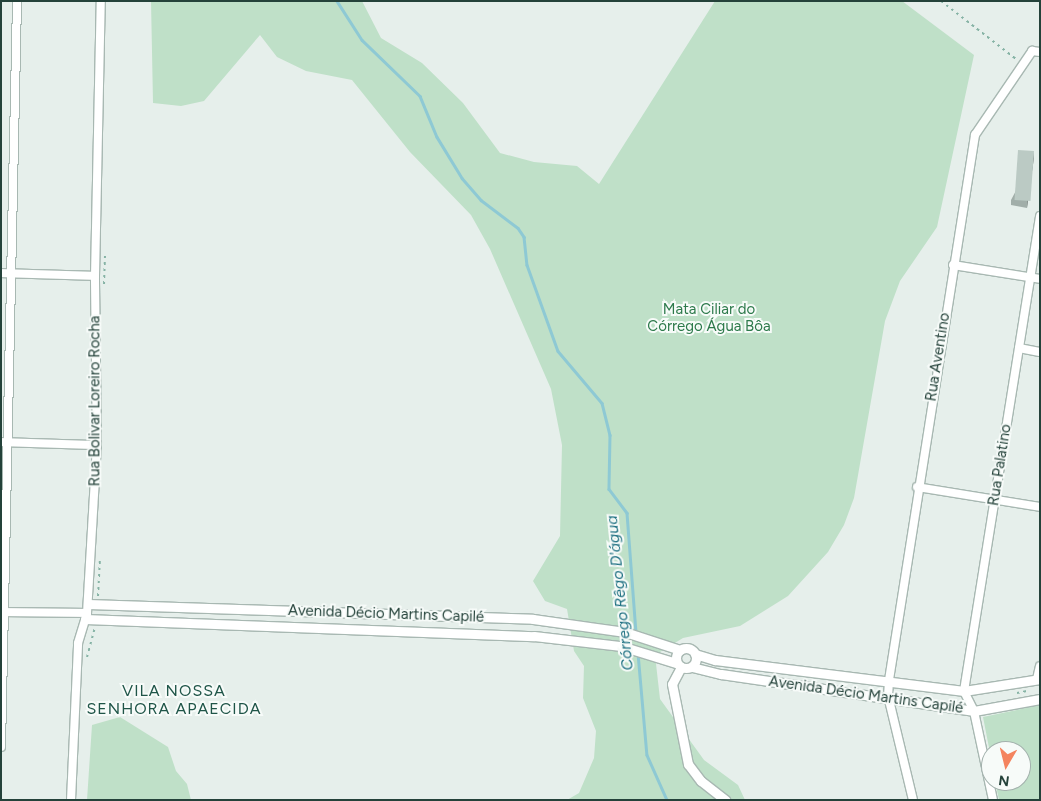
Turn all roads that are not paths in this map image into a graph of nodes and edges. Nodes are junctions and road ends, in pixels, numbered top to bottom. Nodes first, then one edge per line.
1 (17, 1) edge
2 (101, 1) edge
3 (1036, 52) edge
4 (1040, 216) edge
5 (953, 265) junction
6 (1, 273) edge
7 (11, 273) junction
8 (95, 276) junction
9 (1030, 277) junction
10 (1040, 279) edge
11 (1019, 348) junction
12 (1040, 352) edge
13 (5, 442) edge
14 (97, 445) junction
15 (917, 487) junction
16 (994, 500) junction
17 (1040, 507) edge
18 (3, 612) edge
19 (87, 612) junction
20 (680, 650) junction
21 (695, 654) junction
22 (678, 665) junction
23 (1040, 666) edge
24 (692, 667) junction
25 (1039, 679) edge
26 (888, 680) junction
27 (964, 691) junction
28 (888, 696) junction
29 (1040, 699) edge
30 (974, 711) junction
31 (2, 715) edge
32 (1, 747) edge
33 (71, 800) edge
34 (725, 800) edge
35 (914, 800) edge
36 (993, 800) edge

1 - 7 street
2 - 8 street, Rua Bolivar Loreiro Rocha
3 - 5 street, Rua Aventino
4 - 9 street, Rua Palatino
5 - 9 street
5 - 15 street, Rua Aventino
6 - 7 street
7 - 8 street
7 - 13 street
8 - 14 street, Rua Bolivar Loreiro Rocha
9 - 10 street
9 - 11 street, Rua Palatino
11 - 12 street
11 - 16 street, Rua Palatino
13 - 14 street
13 - 18 street
14 - 19 street, Rua Bolivar Loreiro Rocha
15 - 16 street
15 - 26 street, Rua Aventino
16 - 17 street
16 - 27 street, Rua Palatino
18 - 19 street
18 - 31 street
19 - 20 street, Avenida Décio Martins Capilé
19 - 22 street, Avenida Décio Martins Capilé
19 - 33 street, Rua Bolivar Loreiro Rocha
20 - 21 street, Avenida Décio Martins Capilé
20 - 22 street
21 - 24 street
21 - 26 street, Avenida Décio Martins Capilé
22 - 24 street, Avenida Décio Martins Capilé
22 - 34 street
23 - 25 street
24 - 28 street, Avenida Décio Martins Capilé
25 - 27 street, Avenida Décio Martins Capilé
26 - 27 street, Avenida Décio Martins Capilé
26 - 28 street, Rua Aventino
27 - 30 street
28 - 30 street, Avenida Décio Martins Capilé
28 - 35 street, Rua Aventino
29 - 30 street, Avenida Décio Martins Capilé
30 - 36 street
31 - 32 street

